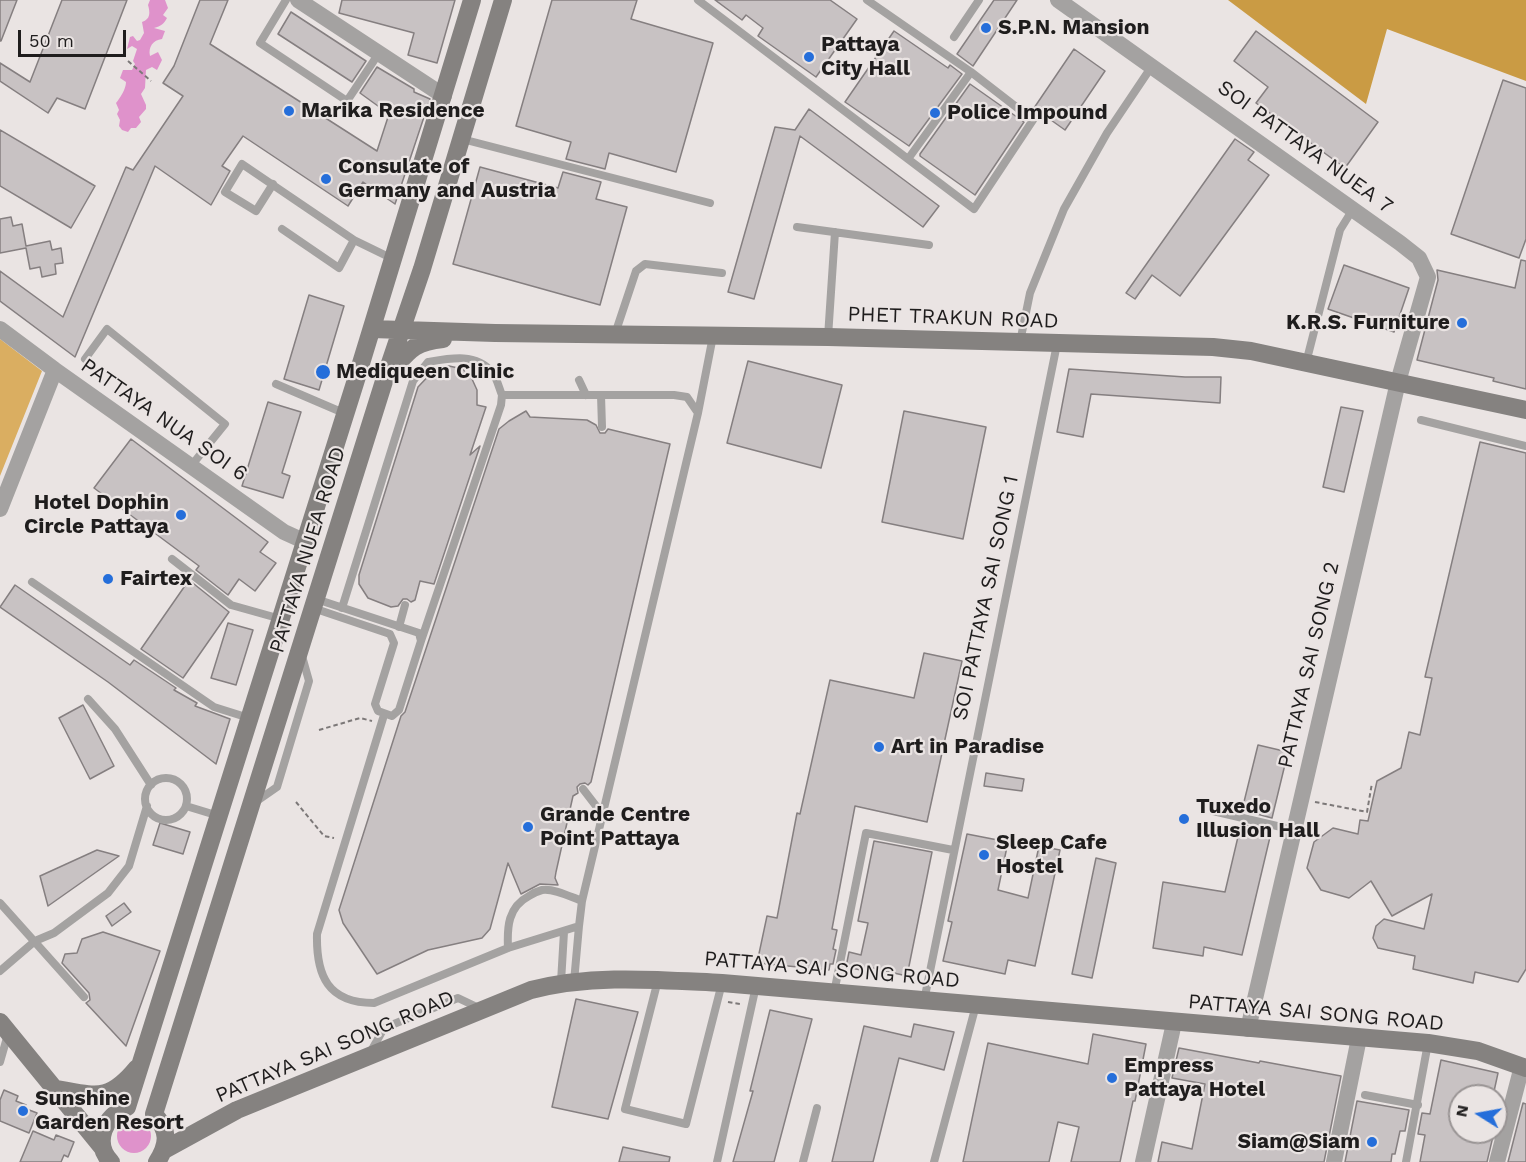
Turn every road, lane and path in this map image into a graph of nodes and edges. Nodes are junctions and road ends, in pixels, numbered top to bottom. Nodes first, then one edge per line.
1 (286, 0) edge
2 (298, 0) edge
3 (472, 0) edge
4 (503, 0) edge
5 (698, 0) edge
6 (867, 0) edge
7 (979, 0) edge
8 (1058, 0) edge
9 (954, 37) dead end
10 (380, 52) junction
11 (128, 61) dead end
12 (1152, 66) junction
13 (971, 72) junction
14 (151, 81) dead end
15 (444, 96) junction
16 (462, 139) junction
17 (909, 159) junction
18 (273, 184) junction
19 (710, 203) dead end
20 (1353, 209) junction
21 (797, 227) dead end
22 (282, 229) dead end
23 (835, 232) junction
24 (354, 240) junction
25 (928, 245) dead end
26 (394, 259) junction
27 (722, 273) dead end
28 (0, 329) edge
29 (372, 329) junction
30 (401, 330) junction
31 (495, 333) junction
32 (615, 334) junction
33 (713, 336) junction
34 (828, 337) junction
35 (1020, 342) junction
36 (1057, 344) junction
37 (85, 359) dead end
38 (1306, 363) junction
39 (55, 370) junction
40 (385, 378) junction
41 (579, 380) dead end
42 (1398, 382) junction
43 (276, 384) dead end
44 (586, 394) junction
45 (502, 395) junction
46 (601, 395) junction
47 (1526, 410) edge
48 (698, 413) junction
49 (346, 414) junction
50 (1421, 420) dead end
51 (602, 427) dead end
52 (1526, 446) edge
53 (191, 466) junction
54 (0, 509) edge
55 (306, 542) junction
56 (172, 559) dead end
57 (32, 582) dead end
58 (314, 604) junction
59 (405, 606) dead end
60 (342, 608) junction
61 (281, 619) junction
62 (399, 627) junction
63 (422, 641) junction
64 (88, 699) dead end
65 (250, 718) junction
66 (381, 719) junction
67 (319, 730) dead end
68 (1372, 783) dead end
69 (151, 785) junction
70 (584, 789) dead end
71 (1301, 799) junction
72 (296, 802) dead end
73 (147, 806) junction
74 (186, 806) junction
75 (1213, 811) dead end
76 (603, 815) junction
77 (219, 816) junction
78 (1294, 830) junction
79 (342, 840) dead end
80 (953, 850) junction
81 (582, 901) junction
82 (0, 903) edge
83 (579, 926) junction
84 (564, 932) junction
85 (34, 941) junction
86 (508, 948) junction
87 (0, 971) edge
88 (657, 980) junction
89 (568, 982) junction
90 (756, 986) junction
91 (719, 992) junction
92 (834, 993) junction
93 (84, 998) dead end
94 (924, 1002) junction
95 (752, 1005) junction
96 (976, 1005) junction
97 (1174, 1023) junction
98 (4, 1027) edge
99 (1248, 1029) junction
100 (1359, 1038) junction
101 (1428, 1043) junction
102 (0, 1062) edge
103 (141, 1063) junction
104 (1524, 1067) edge
105 (57, 1089) junction
106 (1365, 1095) dead end
107 (1418, 1105) junction
108 (817, 1108) dead end
109 (107, 1154) edge
110 (164, 1158) edge
111 (717, 1162) edge
112 (803, 1162) edge
113 (933, 1162) edge
114 (1143, 1162) edge
115 (1334, 1162) edge
116 (1406, 1162) edge
117 (1497, 1162) edge

1 - 10 lane
2 - 10 street
3 - 15 main road, PATTAYA NUEA ROAD
4 - 16 main road, PATTAYA NUEA ROAD
5 - 17 lane
6 - 13 lane
7 - 9 lane
8 - 12 street, SOI PATTAYA NUEA 7
10 - 15 street
11 - 14 path
12 - 20 street, SOI PATTAYA NUEA 7
12 - 35 lane
13 - 17 lane
13 - 17 lane
15 - 26 main road, PATTAYA NUEA ROAD
16 - 19 lane
16 - 30 main road, PATTAYA NUEA ROAD
18 - 18 lane
18 - 24 lane
20 - 38 lane
20 - 42 street, SOI PATTAYA NUEA 7
21 - 23 lane
22 - 24 lane
23 - 25 lane
23 - 34 lane
24 - 26 lane
26 - 29 main road, PATTAYA NUEA ROAD
27 - 32 lane
28 - 39 street, PATTAYA NUA SOI 6
29 - 30 main road, PHET TRAKUN ROAD
29 - 49 main road, PATTAYA NUEA ROAD
30 - 31 main road, PHET TRAKUN ROAD
30 - 40 main road, PATTAYA NUEA ROAD
31 - 32 main road, PHET TRAKUN ROAD
31 - 40 main road
32 - 33 main road, PHET TRAKUN ROAD
33 - 34 main road, PHET TRAKUN ROAD
33 - 48 lane
34 - 35 main road, PHET TRAKUN ROAD
35 - 36 main road, PHET TRAKUN ROAD
36 - 38 main road, PHET TRAKUN ROAD
36 - 80 lane, SOI PATTAYA SAI SONG 1
37 - 53 lane
38 - 42 main road, PHET TRAKUN ROAD
39 - 53 street, PATTAYA NUA SOI 6
39 - 54 street
40 - 58 main road, PATTAYA NUEA ROAD
41 - 44 lane
42 - 47 main road, PHET TRAKUN ROAD
42 - 71 street, PATTAYA SAI SONG 2
43 - 49 lane
44 - 45 lane
44 - 46 lane
45 - 60 lane
45 - 63 lane
46 - 48 lane
46 - 51 lane
48 - 76 lane
49 - 55 main road, PATTAYA NUEA ROAD
50 - 52 lane
53 - 55 street, PATTAYA NUA SOI 6
55 - 61 main road, PATTAYA NUEA ROAD
56 - 61 lane
57 - 65 lane
58 - 60 lane
58 - 66 lane
58 - 110 main road, PATTAYA NUEA ROAD
59 - 62 lane
60 - 62 lane
61 - 65 main road, PATTAYA NUEA ROAD
62 - 63 lane
63 - 66 lane
64 - 69 lane
65 - 77 main road, PATTAYA NUEA ROAD
66 - 67 path
66 - 86 lane
68 - 71 path
69 - 73 lane
69 - 74 lane
70 - 76 lane
71 - 78 street, PATTAYA SAI SONG 2
72 - 79 path
73 - 74 lane
73 - 85 lane
74 - 77 lane
75 - 78 lane
76 - 81 lane
77 - 103 main road, PATTAYA NUEA ROAD
78 - 99 street, PATTAYA SAI SONG 2
80 - 92 lane
80 - 94 lane, SOI PATTAYA SAI SONG 1
81 - 83 lane
81 - 86 lane
82 - 85 lane
83 - 84 lane
83 - 89 lane
84 - 86 lane
84 - 89 lane
85 - 87 lane
85 - 93 lane
88 - 89 main road, PATTAYA SAI SONG ROAD
88 - 91 main road, PATTAYA SAI SONG ROAD
88 - 91 lane
89 - 110 main road, PATTAYA SAI SONG ROAD
90 - 91 main road, PATTAYA SAI SONG ROAD
90 - 92 main road, PATTAYA SAI SONG ROAD
90 - 95 lane
91 - 95 path
92 - 94 main road, PATTAYA SAI SONG ROAD
94 - 96 main road, PATTAYA SAI SONG ROAD
95 - 111 lane
96 - 97 main road, PATTAYA SAI SONG ROAD
96 - 113 lane
97 - 99 main road, PATTAYA SAI SONG ROAD
97 - 114 street
98 - 102 lane
98 - 105 main road
99 - 100 main road, PATTAYA SAI SONG ROAD
100 - 101 main road, PATTAYA SAI SONG ROAD
100 - 115 street
101 - 104 main road, PATTAYA SAI SONG ROAD
101 - 107 lane
103 - 105 main road
103 - 109 main road, PATTAYA NUEA ROAD
104 - 117 street
105 - 109 main road
106 - 107 lane
107 - 116 lane
108 - 112 lane

